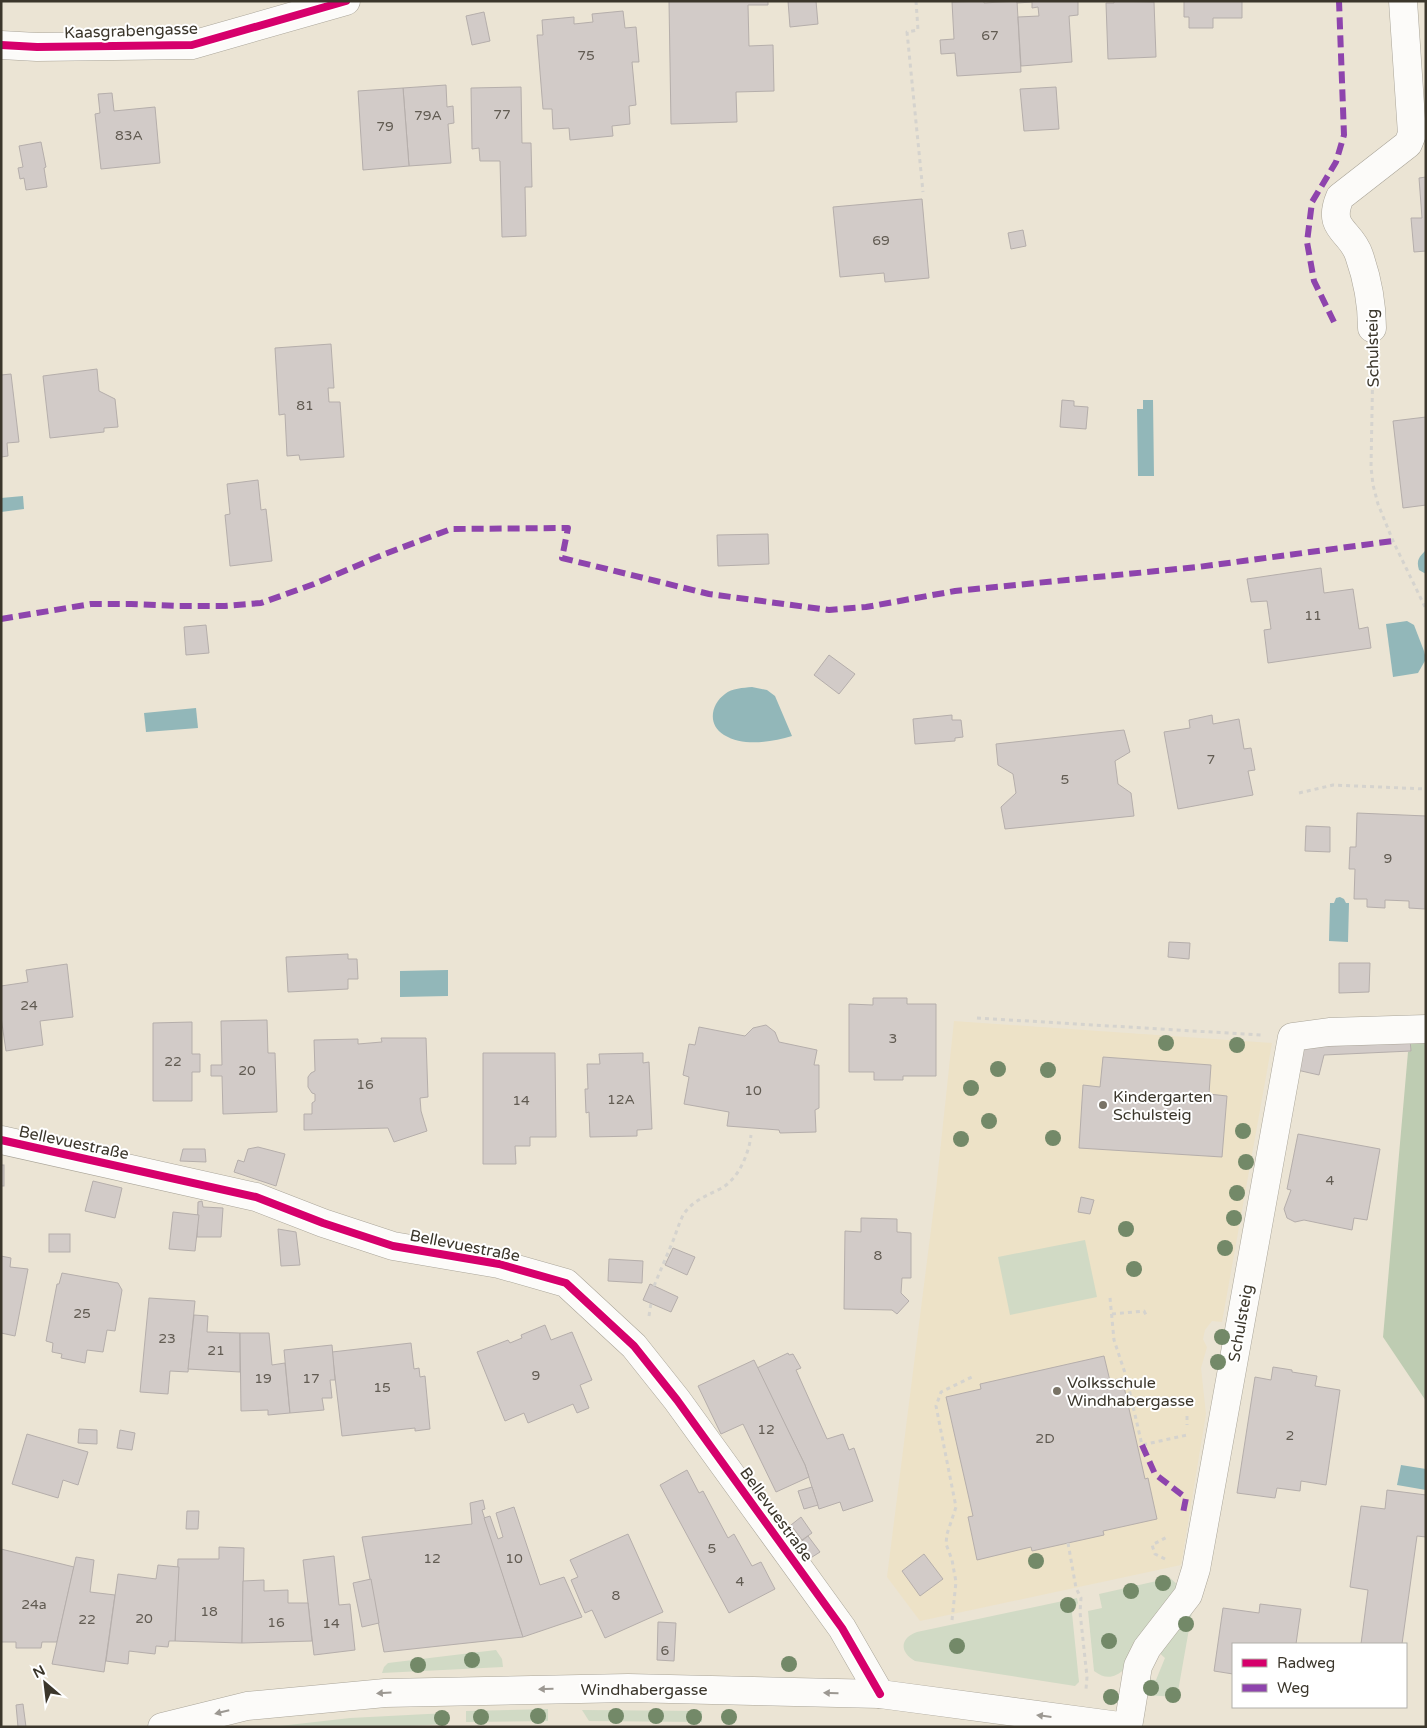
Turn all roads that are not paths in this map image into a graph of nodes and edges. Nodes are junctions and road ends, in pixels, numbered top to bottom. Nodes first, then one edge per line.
1 (346, 1) edge
2 (1403, 1) edge
3 (1, 45) edge
4 (1372, 328) road end
5 (1426, 1029) edge
6 (1, 1140) edge
7 (880, 1694) junction
8 (162, 1727) edge
9 (1127, 1727) edge

1 - 3 street, Kaasgrabengasse
2 - 4 street, Schulsteig
5 - 9 street, Schulsteig
6 - 7 street, Bellevuestraße
7 -> 8 street, Windhabergasse
9 -> 7 street, Windhabergasse

